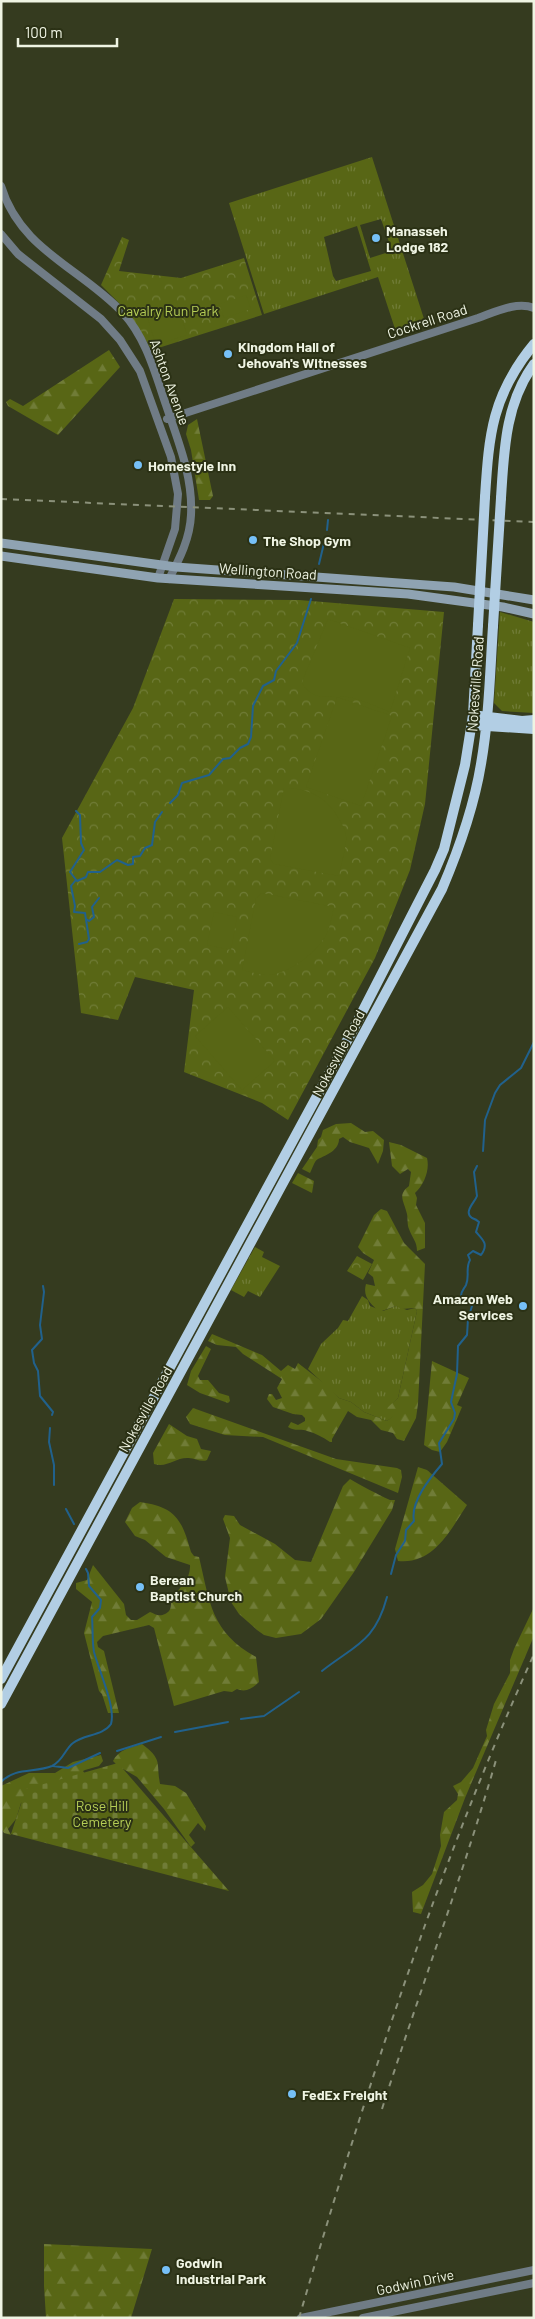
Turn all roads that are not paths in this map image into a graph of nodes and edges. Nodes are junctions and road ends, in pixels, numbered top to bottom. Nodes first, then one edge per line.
1 (1, 186) edge
2 (1, 234) edge
3 (534, 308) edge
4 (534, 344) edge
5 (534, 364) edge
6 (170, 418) junction
7 (158, 422) junction
8 (1, 543) edge
9 (1, 556) edge
10 (164, 566) junction
11 (176, 567) junction
12 (158, 578) junction
13 (170, 579) junction
14 (534, 600) edge
15 (534, 614) edge
16 (472, 720) junction
17 (534, 720) edge
18 (487, 722) junction
19 (534, 729) edge
20 (214, 1286) junction
21 (224, 1291) junction
22 (1, 1679) edge
23 (1, 1704) edge
24 (534, 2270) edge
25 (534, 2283) edge
26 (301, 2318) edge
27 (364, 2318) edge

1 - 6 street, Ashton Avenue
2 - 7 street, Ashton Avenue
3 - 6 street, Cockrell Road
4 - 16 highway, Nokesville Road, bridge
5 - 18 highway, Nokesville Road, bridge
6 - 7 street, Cockrell Road
6 - 11 street, Ashton Avenue
7 - 10 street, Ashton Avenue
8 - 10 main road, Wellington Road
9 - 12 main road, Wellington Road
10 - 11 main road, Wellington Road
10 - 12 street, Ashton Avenue
11 - 13 street, Ashton Avenue
11 - 14 main road, Wellington Road
12 - 13 main road, Wellington Road
13 - 15 main road, Wellington Road
16 - 18 highway
16 - 20 highway, Nokesville Road
17 - 18 highway
18 - 19 highway
18 - 21 highway, Nokesville Road
20 - 21 highway
20 - 22 highway, Nokesville Road
21 - 23 highway, Nokesville Road
24 - 26 street, Godwin Drive
25 - 27 street, Godwin Drive

